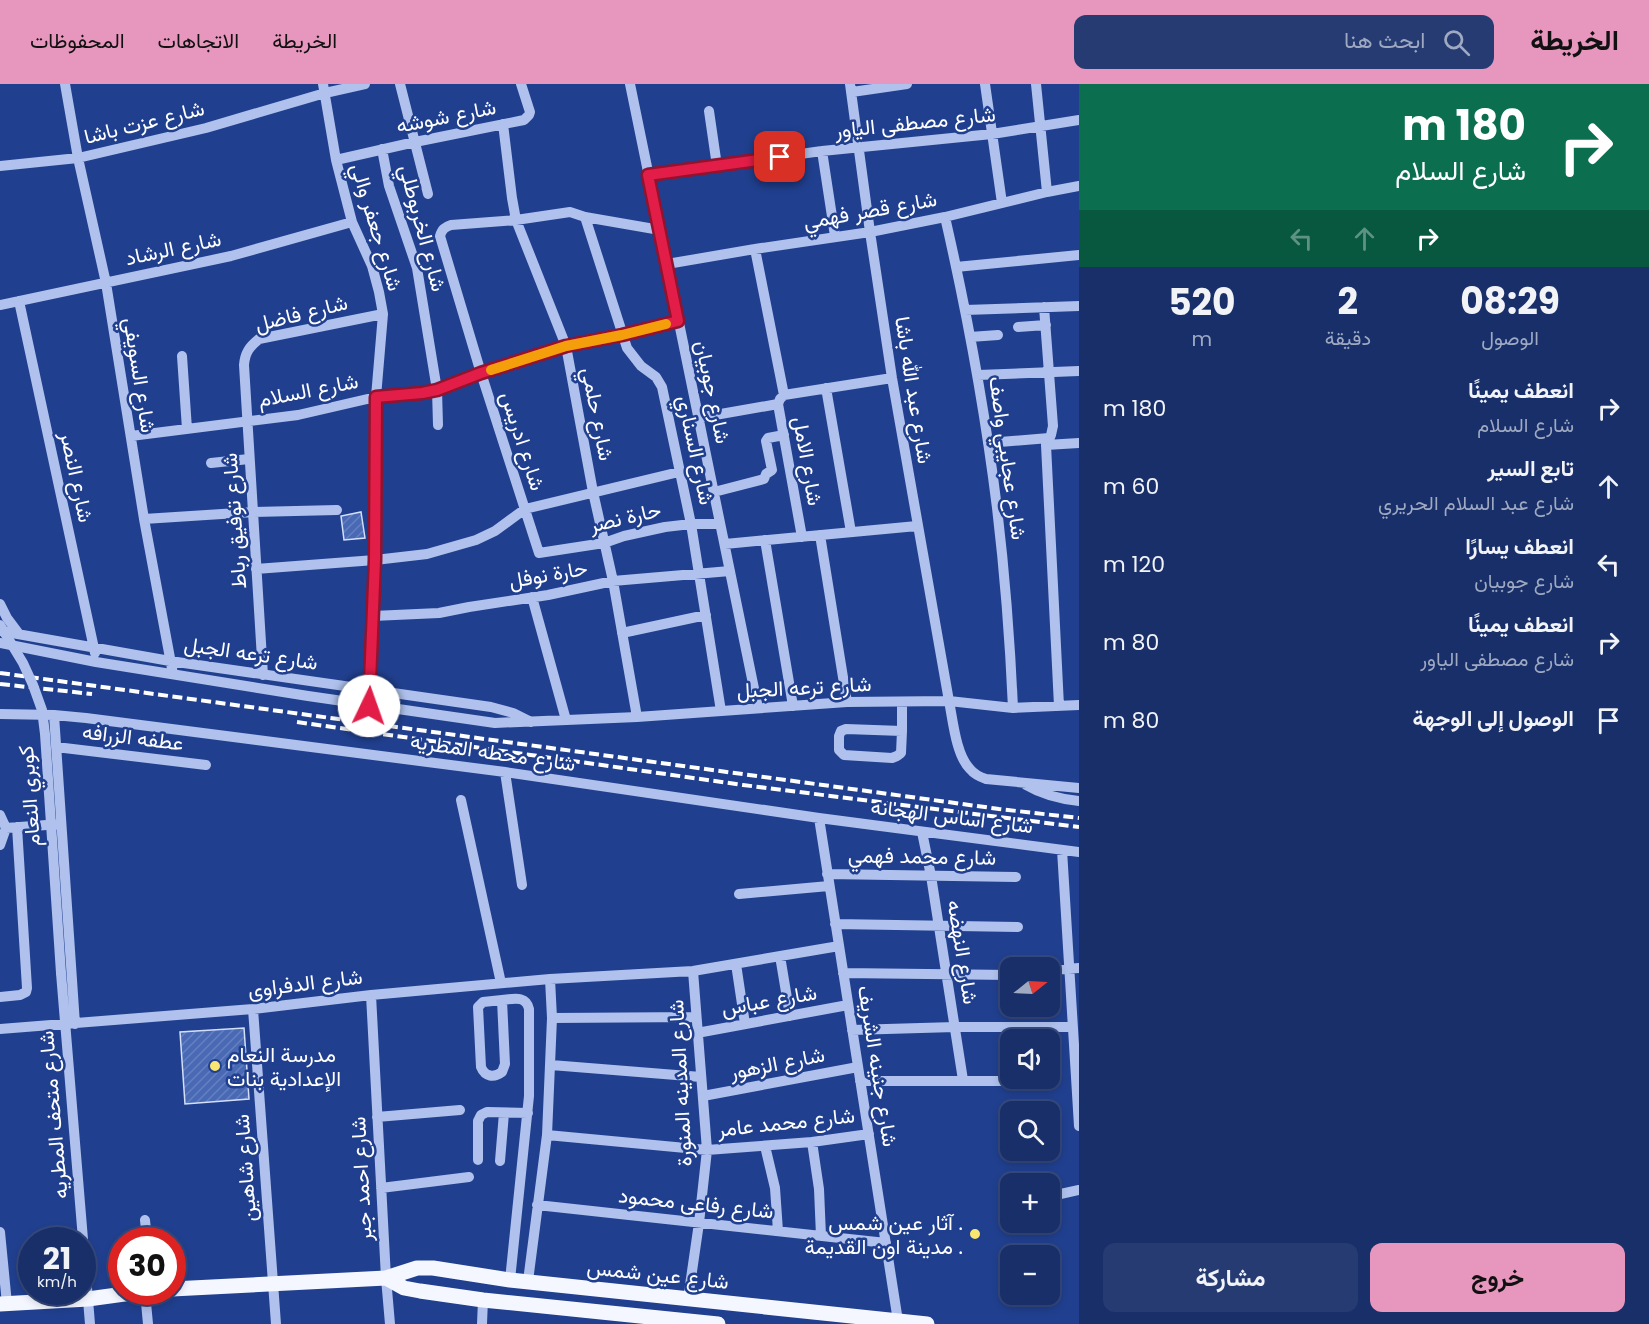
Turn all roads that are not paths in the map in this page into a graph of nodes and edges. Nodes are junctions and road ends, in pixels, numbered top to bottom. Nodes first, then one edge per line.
1 (65, 84) edge
2 (365, 84) edge
3 (400, 84) edge
4 (521, 84) edge
5 (630, 84) edge
6 (907, 84) edge
7 (985, 84) edge
8 (1036, 84) edge
9 (324, 88) edge
10 (851, 88) edge
11 (710, 111) dead end
12 (1079, 120) edge
13 (503, 124) junction
14 (1041, 126) junction
15 (992, 134) junction
16 (415, 142) junction
17 (859, 147) junction
18 (382, 149) junction
19 (822, 152) junction
20 (78, 158) junction
21 (336, 160) junction
22 (0, 166) edge
23 (717, 166) junction
24 (648, 175) junction
25 (1079, 186) edge
26 (1047, 192) junction
27 (428, 194) dead end
28 (1002, 203) junction
29 (585, 217) junction
30 (945, 217) junction
31 (516, 220) junction
32 (352, 222) junction
33 (660, 230) junction
34 (870, 232) junction
35 (836, 236) junction
36 (755, 249) junction
37 (1079, 255) edge
38 (667, 264) junction
39 (956, 267) junction
40 (105, 283) junction
41 (20, 301) junction
42 (0, 305) edge
43 (1079, 306) edge
44 (1044, 307) junction
45 (965, 310) junction
46 (383, 314) junction
47 (678, 321) junction
48 (1046, 325) junction
49 (1018, 327) dead end
50 (622, 335) junction
51 (998, 335) dead end
52 (970, 337) junction
53 (566, 346) junction
54 (182, 356) dead end
55 (244, 365) joint
56 (1079, 372) edge
57 (481, 373) junction
58 (1049, 373) junction
59 (978, 375) junction
60 (892, 378) junction
61 (826, 388) junction
62 (437, 390) junction
63 (376, 397) junction
64 (781, 399) junction
65 (698, 418) junction
66 (247, 422) junction
67 (438, 425) dead end
68 (187, 429) junction
69 (784, 435) junction
70 (131, 436) junction
71 (1048, 441) junction
72 (988, 443) junction
73 (1079, 443) edge
74 (249, 459) junction
75 (211, 463) dead end
76 (679, 472) junction
77 (593, 492) junction
78 (714, 492) junction
79 (525, 509) junction
80 (337, 510) dead end
81 (253, 512) junction
82 (144, 519) junction
83 (691, 524) junction
84 (720, 524) junction
85 (917, 526) junction
86 (851, 532) junction
87 (820, 535) junction
88 (802, 537) junction
89 (765, 540) junction
90 (604, 543) junction
91 (724, 544) junction
92 (539, 554) joint
93 (375, 560) junction
94 (256, 569) junction
95 (730, 571) junction
96 (699, 573) junction
97 (613, 581) junction
98 (532, 597) junction
99 (0, 604) edge
100 (706, 615) junction
101 (373, 616) junction
102 (0, 625) edge
103 (0, 631) edge
104 (622, 633) junction
105 (19, 634) junction
106 (0, 643) edge
107 (94, 648) junction
108 (170, 661) junction
109 (97, 662) junction
110 (173, 674) junction
111 (263, 675) junction
112 (370, 690) junction
113 (949, 701) junction
114 (847, 702) junction
115 (902, 702) junction
116 (1079, 705) edge
117 (369, 706) junction
118 (793, 706) junction
119 (1059, 706) junction
120 (758, 708) junction
121 (1013, 708) junction
122 (721, 711) junction
123 (0, 714) edge
124 (54, 715) junction
125 (637, 717) junction
126 (566, 720) junction
127 (531, 722) junction
128 (902, 731) junction
129 (56, 747) junction
130 (206, 765) dead end
131 (505, 772) junction
132 (1023, 783) junction
133 (1079, 788) edge
134 (461, 800) dead end
135 (1079, 801) edge
136 (0, 814) edge
137 (819, 818) junction
138 (62, 824) junction
139 (12, 827) junction
140 (922, 832) junction
141 (0, 845) edge
142 (1062, 850) junction
143 (1079, 852) edge
144 (931, 876) junction
145 (1016, 877) dead end
146 (828, 880) junction
147 (522, 885) dead end
148 (740, 894) dead end
149 (835, 924) junction
150 (939, 926) junction
151 (1018, 927) dead end
152 (839, 946) junction
153 (780, 956) junction
154 (736, 964) junction
155 (1074, 968) edge
156 (693, 971) junction
157 (843, 973) junction
158 (61, 974) joint
159 (946, 974) junction
160 (1000, 975) edge
161 (550, 979) junction
162 (501, 983) junction
163 (371, 995) junction
164 (0, 997) edge
165 (502, 1000) junction
166 (848, 1005) junction
167 (253, 1010) junction
168 (790, 1016) junction
169 (696, 1017) junction
170 (552, 1018) junction
171 (70, 1024) junction
172 (745, 1024) junction
173 (955, 1027) junction
174 (1041, 1027) joint
175 (1073, 1027) junction
176 (0, 1029) edge
177 (852, 1030) junction
178 (697, 1033) junction
179 (551, 1065) junction
180 (858, 1068) junction
181 (701, 1077) junction
182 (963, 1080) junction
183 (860, 1081) junction
184 (1000, 1081) edge
185 (703, 1096) junction
186 (459, 1110) dead end
187 (504, 1113) junction
188 (528, 1113) junction
189 (377, 1117) junction
190 (1079, 1126) edge
191 (868, 1134) junction
192 (547, 1135) junction
193 (812, 1142) junction
194 (765, 1146) junction
195 (706, 1150) junction
196 (478, 1160) dead end
197 (500, 1161) dead end
198 (469, 1177) dead end
199 (381, 1188) junction
200 (1079, 1190) edge
201 (1060, 1194) edge
202 (537, 1205) junction
203 (145, 1220) dead end
204 (699, 1223) junction
205 (83, 1227) edge
206 (146, 1227) edge
207 (778, 1231) junction
208 (0, 1232) edge
209 (821, 1236) junction
210 (886, 1243) junction
211 (386, 1278) junction
212 (510, 1280) junction
213 (528, 1281) junction
214 (272, 1284) junction
215 (186, 1288) edge
216 (688, 1299) junction
217 (483, 1300) junction
218 (18, 1303) edge
219 (3, 1304) edge
220 (88, 1305) edge
221 (146, 1305) edge
222 (898, 1321) junction
223 (686, 1322) edge
224 (90, 1324) edge
225 (148, 1324) edge
226 (276, 1324) edge
227 (390, 1324) edge
228 (482, 1324) edge
229 (718, 1324) edge
230 (927, 1324) edge

1 - 20 street, شارع السويفي
2 - 9 street, شارع عزت باشا
3 - 16 street
4 - 13 street, شارع شوشه
5 - 24 street, شارع جوبيان
6 - 10 street
7 - 15 street
8 - 14 street
9 - 20 street, شارع عزت باشا
9 - 21 street, شارع جعفر والي
10 - 17 street, شارع عبد الله باشا
11 - 23 street
12 - 14 street, شارع مصطفى الياور
13 - 16 street, شارع شوشه
13 - 31 street, شارع حلمي
14 - 15 street, شارع مصطفى الياور
14 - 26 street
15 - 17 street, شارع مصطفى الياور
15 - 28 street
16 - 18 street, شارع شوشه
16 - 27 street
17 - 19 street, شارع مصطفى الياور
17 - 34 street, شارع عبد الله باشا
18 - 21 street, شارع شوشه
18 - 62 street, شارع الخربوطلي
19 - 23 street, شارع مصطفى الياور
19 - 35 street
20 - 22 street, شارع عزت باشا
20 - 40 street, شارع السويفي
21 - 32 street, شارع جعفر والي
23 - 24 street, شارع مصطفى الياور
24 - 33 street, شارع جوبيان
25 - 26 street, شارع قصر فهمي
26 - 28 street, شارع قصر فهمي
28 - 30 street, شارع قصر فهمي
29 - 31 street
29 - 33 street
29 - 50 street, شارع السناري
30 - 34 street, شارع قصر فهمي
30 - 39 street, شارع عجايبي واصف
31 - 53 street, شارع حلمي
31 - 57 street, شارع ادريس
32 - 40 street, شارع الرشاد
32 - 46 street, شارع جعفر والي
33 - 38 street, شارع جوبيان
34 - 35 street, شارع قصر فهمي
34 - 60 street, شارع عبد الله باشا
35 - 36 street, شارع قصر فهمي
36 - 38 street, شارع قصر فهمي
36 - 64 street
37 - 39 street
38 - 47 street, شارع جوبيان
39 - 45 street, شارع عجايبي واصف
40 - 41 street, شارع الرشاد
40 - 70 street, شارع السويفي
41 - 42 street, شارع الرشاد
41 - 107 street, شارع النصر
43 - 44 street
44 - 45 street
44 - 48 street
45 - 52 street, شارع عجايبي واصف
46 - 55 street, شارع فاضل
46 - 63 street, شارع جعفر والي
47 - 50 street, شارع السلام
47 - 65 street, شارع جوبيان
48 - 49 street
48 - 58 street
50 - 53 street, شارع السلام
50 - 76 street, شارع السناري
51 - 52 street
52 - 59 street, شارع عجايبي واصف
53 - 57 street, شارع السلام
53 - 77 street, شارع حلمي
54 - 68 street
55 - 66 street, شارع توفيق رباط
56 - 58 street
57 - 62 street, شارع السلام
57 - 79 street, شارع ادريس
58 - 59 street
58 - 71 street
59 - 72 street, شارع عجايبي واصف
60 - 61 street, شارع الامل
60 - 85 street, شارع عبد الله باشا
61 - 64 street, شارع الامل
61 - 86 street
62 - 63 street, شارع السلام
62 - 67 street, شارع الخربوطلي
63 - 66 street, شارع السلام
63 - 93 street, شارع جعفر والي
64 - 65 street
64 - 69 street, شارع الامل
65 - 78 street, شارع جوبيان
66 - 68 street, شارع السلام
66 - 74 street, شارع توفيق رباط
68 - 70 street, شارع السلام
69 - 78 street
69 - 88 street, شارع الامل
70 - 82 street, شارع السويفي
71 - 72 street
71 - 73 street
71 - 119 street
72 - 121 street, شارع عجايبي واصف
74 - 75 street
74 - 81 street, شارع توفيق رباط
76 - 77 street
76 - 83 street, شارع السناري
77 - 79 street
77 - 90 street, شارع حلمي
78 - 84 street, شارع جوبيان
79 - 92 street, شارع ادريس
79 - 93 street
80 - 81 street
81 - 82 street
81 - 94 street, شارع توفيق رباط
82 - 108 street, شارع السويفي
83 - 84 street, حارة نصر
83 - 90 street, حارة نصر
83 - 96 street, شارع السناري
84 - 91 street, شارع جوبيان
85 - 86 street
85 - 113 street, شارع عبد الله باشا
86 - 87 street
87 - 88 street
87 - 114 street
88 - 89 street
89 - 91 street
89 - 118 street
90 - 92 street, حارة نصر
90 - 97 street, شارع حلمي
91 - 95 street, شارع جوبيان
93 - 94 street
93 - 101 street, شارع جعفر والي
94 - 111 street, شارع توفيق رباط
95 - 96 street, حارة نوفل
95 - 120 street, شارع جوبيان
96 - 97 street, حارة نوفل
96 - 100 street, شارع السناري
97 - 98 street, حارة نوفل
97 - 104 street, شارع حلمي
98 - 101 street, حارة نوفل
98 - 126 street
99 - 105 street
100 - 104 street
100 - 122 street, شارع السناري
101 - 112 street, شارع جعفر والي
102 - 158 street, كوبري النعام, bridge
103 - 105 street, شارع ترعه الجبل
104 - 125 street, شارع حلمي
105 - 107 street, شارع ترعه الجبل
106 - 109 street, شارع ترعه الجبل
107 - 108 street, شارع ترعه الجبل
107 - 109 street, شارع النصر
108 - 110 street, شارع السويفي
108 - 111 street, شارع ترعه الجبل
109 - 110 street, شارع ترعه الجبل
110 - 117 street, شارع ترعه الجبل
111 - 112 street, شارع ترعه الجبل
112 - 117 street, شارع جعفر والي
112 - 127 street, شارع ترعه الجبل
113 - 115 street, شارع ترعه الجبل
113 - 121 street, شارع ترعه الجبل
113 - 132 street, شارع عبد الله باشا
114 - 115 street, شارع ترعه الجبل
114 - 118 street, شارع ترعه الجبل
115 - 128 street
116 - 119 street, شارع ترعه الجبل
117 - 127 street, شارع ترعه الجبل
118 - 120 street, شارع ترعه الجبل
119 - 121 street, شارع ترعه الجبل
120 - 122 street, شارع ترعه الجبل
122 - 125 street, شارع ترعه الجبل
123 - 124 street, شارع محطه المطريه
124 - 129 street, شارع متحف المطريه
124 - 131 street, شارع محطه المطريه
125 - 126 street, شارع ترعه الجبل
126 - 127 street, شارع ترعه الجبل
128 - 128 street
129 - 130 street, عطفه الزرافه
129 - 138 street, شارع متحف المطريه
131 - 137 street, شارع محطه المطريه
131 - 147 street
132 - 133 street, شارع عبد الله باشا
132 - 135 street
134 - 162 street
136 - 139 street
137 - 140 street, شارع اساس الهجانه
137 - 146 street, شارع جنينه الشريف
138 - 139 street
138 - 171 street, شارع متحف المطريه
139 - 141 street
139 - 164 street
140 - 142 street, شارع اساس الهجانه
140 - 144 street, شارع النهضه
142 - 143 street, شارع اساس الهجانه
142 - 155 street
144 - 145 street, شارع محمد فهمي
144 - 146 street, شارع محمد فهمي
144 - 150 street, شارع النهضه
146 - 148 street, شارع محمد فهمي
146 - 149 street, شارع جنينه الشريف
149 - 150 street
149 - 152 street, شارع جنينه الشريف
150 - 151 street
150 - 159 street, شارع النهضه
152 - 153 street, شارع الدفراوى
152 - 157 street, شارع جنينه الشريف
153 - 154 street, شارع الدفراوى
153 - 168 street
154 - 156 street, شارع الدفراوى
154 - 172 street
155 - 175 street
156 - 161 street, شارع الدفراوى
156 - 169 street, شارع المدينه المنورة
157 - 159 street
157 - 166 street, شارع جنينه الشريف
158 - 171 street, شارع متحف المطريه
159 - 160 street
159 - 173 street, شارع النهضه
161 - 162 street, شارع الدفراوى
161 - 170 street
162 - 163 street, شارع الدفراوى
163 - 167 street, شارع الدفراوى
163 - 189 street, شارع احمد جبر
165 - 165 street
165 - 188 street
166 - 168 street, شارع عباس
166 - 177 street, شارع جنينه الشريف
167 - 171 street, شارع الدفراوى
167 - 214 street, شارع شاهين
168 - 172 street, شارع عباس
169 - 170 street
169 - 178 street, شارع المدينه المنورة
170 - 179 street
171 - 176 street, شارع الدفراوى
171 - 205 street, شارع متحف المطريه
172 - 178 street, شارع عباس
173 - 174 street
173 - 177 street
173 - 182 street, شارع النهضه
174 - 175 street
175 - 190 street
177 - 180 street, شارع جنينه الشريف
178 - 181 street, شارع المدينه المنورة
179 - 181 street
179 - 192 street
180 - 183 street, شارع جنينه الشريف
180 - 185 street, شارع الزهور
181 - 185 street, شارع المدينه المنورة
182 - 183 street
182 - 184 street
183 - 191 street, شارع جنينه الشريف
185 - 195 street, شارع المدينه المنورة
186 - 189 street
187 - 188 street
187 - 196 street
187 - 197 street
188 - 212 street
189 - 199 street, شارع احمد جبر
191 - 193 street, شارع محمد عامر
191 - 210 street, شارع جنينه الشريف
192 - 195 street, شارع محمد عامر
192 - 202 street
193 - 194 street, شارع محمد عامر
193 - 209 street
194 - 195 street, شارع محمد عامر
194 - 207 street
195 - 204 street, شارع المدينه المنورة
198 - 199 street
199 - 211 street, شارع احمد جبر
200 - 201 street
202 - 204 street, شارع رفاعى محمود
202 - 213 street
203 - 206 street
204 - 207 street, شارع رفاعى محمود
204 - 216 street, شارع المدينه المنورة
207 - 209 street, شارع رفاعى محمود
208 - 219 street
209 - 210 street, شارع رفاعى محمود
210 - 222 street, شارع جنينه الشريف
211 - 212 main road, شارع عين شمس
211 - 214 main road, شارع عين شمس
211 - 217 main road, شارع عين شمس
211 - 227 street, شارع احمد جبر
212 - 213 main road, شارع عين شمس
213 - 216 main road, شارع عين شمس
214 - 215 main road, شارع عين شمس
214 - 226 street, شارع شاهين
216 - 222 main road, شارع عين شمس
217 - 223 main road, شارع عين شمس
217 - 228 street
218 - 219 main road
220 - 224 street, شارع متحف المطريه
221 - 225 street
222 - 230 main road, شارع عين شمس
223 - 229 main road, شارع عين شمس

